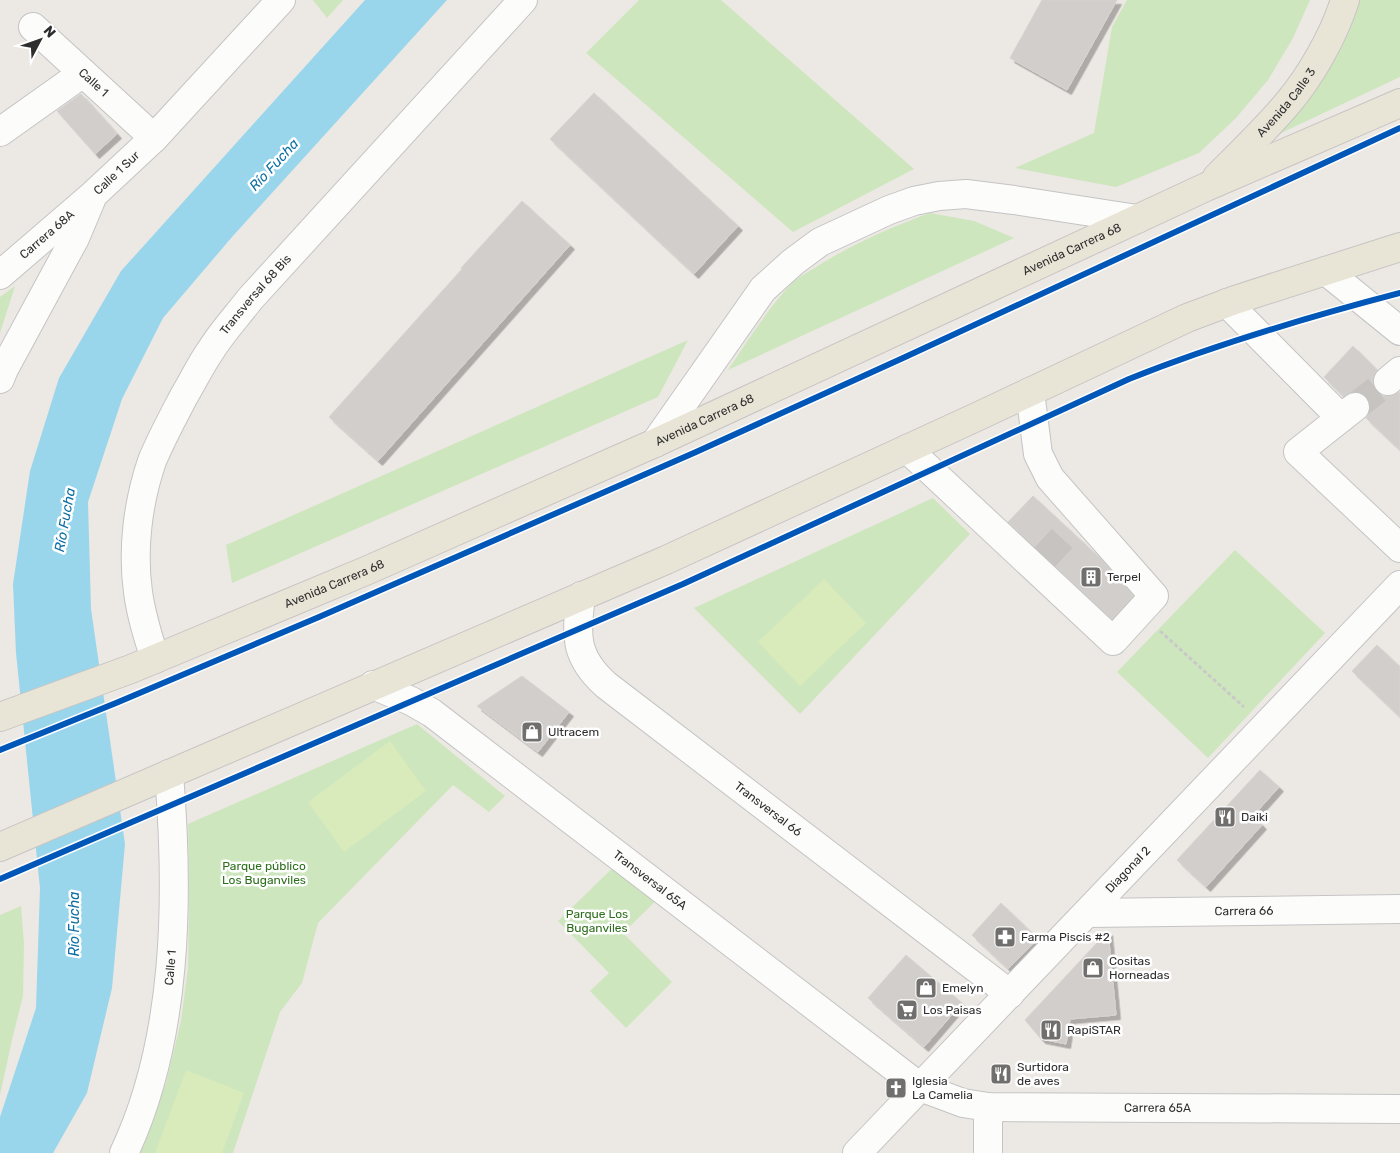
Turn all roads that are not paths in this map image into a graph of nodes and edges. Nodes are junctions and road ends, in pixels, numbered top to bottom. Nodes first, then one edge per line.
1 (523, 0) edge
2 (1346, 0) edge
3 (281, 1) edge
4 (33, 28) dead end
5 (83, 73) junction
6 (1400, 103) edge
7 (0, 132) edge
8 (154, 138) junction
9 (1206, 187) junction
10 (94, 194) junction
11 (1137, 219) junction
12 (1400, 247) edge
13 (1326, 271) junction
14 (0, 276) edge
15 (1227, 304) junction
16 (1400, 331) edge
17 (0, 379) edge
18 (1030, 392) junction
19 (655, 443) junction
20 (907, 449) junction
21 (1400, 548) edge
22 (1400, 585) edge
23 (581, 596) junction
24 (143, 664) junction
25 (373, 685) junction
26 (3, 716) edge
27 (169, 774) junction
28 (10, 843) edge
29 (1400, 909) edge
30 (1088, 913) junction
31 (1010, 994) junction
32 (920, 1088) junction
33 (988, 1107) junction
34 (1400, 1109) edge
35 (124, 1153) edge
36 (857, 1153) edge
37 (988, 1153) edge

1 - 24 street, Transversal 68 Bis
2 - 9 main road, Avenida Calle 3
3 - 8 street, Calle 1 Sur
4 - 5 street, Calle 1
5 - 7 street
5 - 8 street, Calle 1
6 - 9 main road, Avenida Carrera 68
8 - 10 street, Calle 1 Sur
9 - 11 main road, Avenida Carrera 68
10 - 14 street, Carrera 68A
10 - 17 street, Calle 1 Sur
11 - 19 main road, Avenida Carrera 68
11 - 19 street
12 - 13 main road
13 - 15 main road
13 - 16 street
15 - 18 main road
15 - 21 street
18 - 20 main road
18 - 20 street
19 - 24 main road, Avenida Carrera 68
20 - 23 main road
22 - 30 street, Diagonal 2
23 - 25 main road
23 - 31 street, Transversal 66
24 - 26 main road, Avenida Carrera 68
25 - 27 main road
25 - 32 street, Transversal 65A
27 - 28 main road
27 - 35 street, Calle 1
29 - 30 street, Carrera 66
30 - 31 street, Diagonal 2
31 - 32 street, Diagonal 2
32 - 33 street, Carrera 65A
32 - 36 street, Diagonal 2
33 - 34 street, Carrera 65A
33 - 37 street

